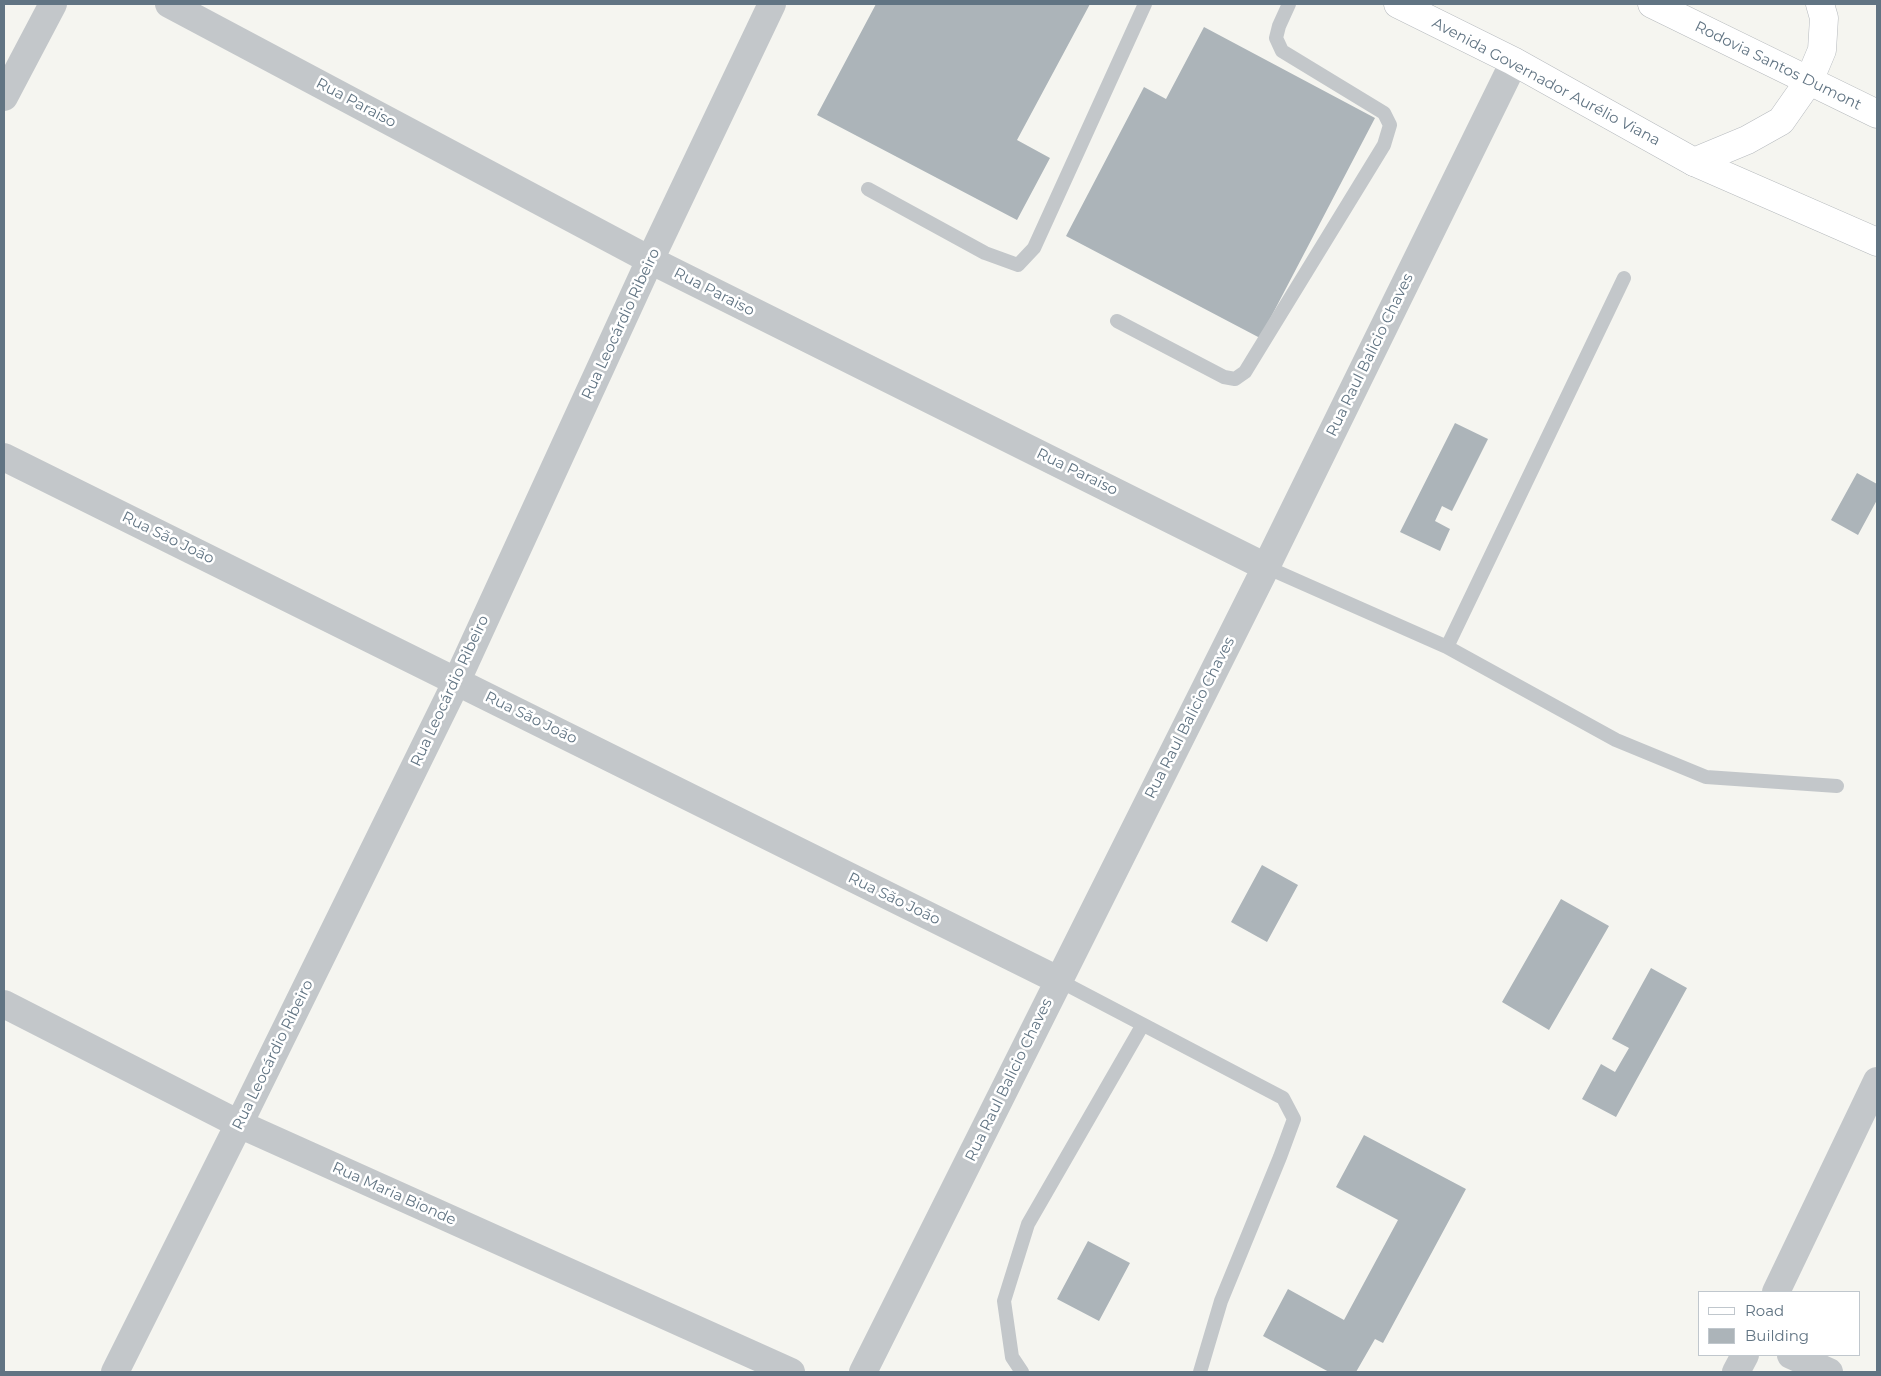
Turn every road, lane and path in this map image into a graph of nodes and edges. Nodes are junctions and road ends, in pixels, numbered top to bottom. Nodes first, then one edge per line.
1 (53, 4) edge
2 (168, 4) edge
3 (772, 4) edge
4 (1145, 4) edge
5 (1290, 4) edge
6 (1398, 4) edge
7 (1652, 4) edge
8 (1820, 4) edge
9 (1514, 62) junction
10 (1809, 81) junction
11 (4, 97) edge
12 (1877, 114) edge
13 (1694, 162) junction
14 (868, 189) dead end
15 (1877, 242) edge
16 (650, 260) junction
17 (1624, 278) dead end
18 (1117, 321) dead end
19 (4, 457) edge
20 (1266, 567) junction
21 (1447, 647) junction
22 (456, 681) junction
23 (1837, 786) dead end
24 (1058, 980) junction
25 (4, 1004) edge
26 (1142, 1026) junction
27 (1877, 1081) edge
28 (239, 1124) junction
29 (1776, 1291) edge
30 (1744, 1356) edge
31 (1793, 1356) edge
32 (115, 1372) edge
33 (790, 1372) edge
34 (863, 1372) edge
35 (1022, 1372) edge
36 (1200, 1372) edge
37 (1736, 1372) edge
38 (1829, 1372) edge

1 - 11 street
2 - 16 street, Rua Paraiso
3 - 16 street, Rua Leocárdio Ribeiro
4 - 14 lane
5 - 18 lane
6 - 9 main road, Avenida Governador Aurélio Viana
7 - 10 main road, Rodovia Santos Dumont
8 - 10 main road
9 - 13 main road, Avenida Governador Aurélio Viana
9 - 20 street, Rua Raul Balicio Chaves
10 - 12 main road, Rodovia Santos Dumont
10 - 13 main road
13 - 15 main road, Avenida Governador Aurélio Viana
16 - 20 street, Rua Paraiso
16 - 22 street, Rua Leocárdio Ribeiro
17 - 21 lane
19 - 22 street, Rua São João
20 - 21 lane
20 - 24 street, Rua Raul Balicio Chaves
21 - 23 lane
22 - 24 street, Rua São João
22 - 28 street, Rua Leocárdio Ribeiro
24 - 26 lane
24 - 34 street, Rua Raul Balicio Chaves
25 - 28 street, Rua Maria Bionde
26 - 35 lane
26 - 36 lane
27 - 29 street
28 - 32 street, Rua Leocárdio Ribeiro
28 - 33 street, Rua Maria Bionde
30 - 37 street
31 - 38 street

